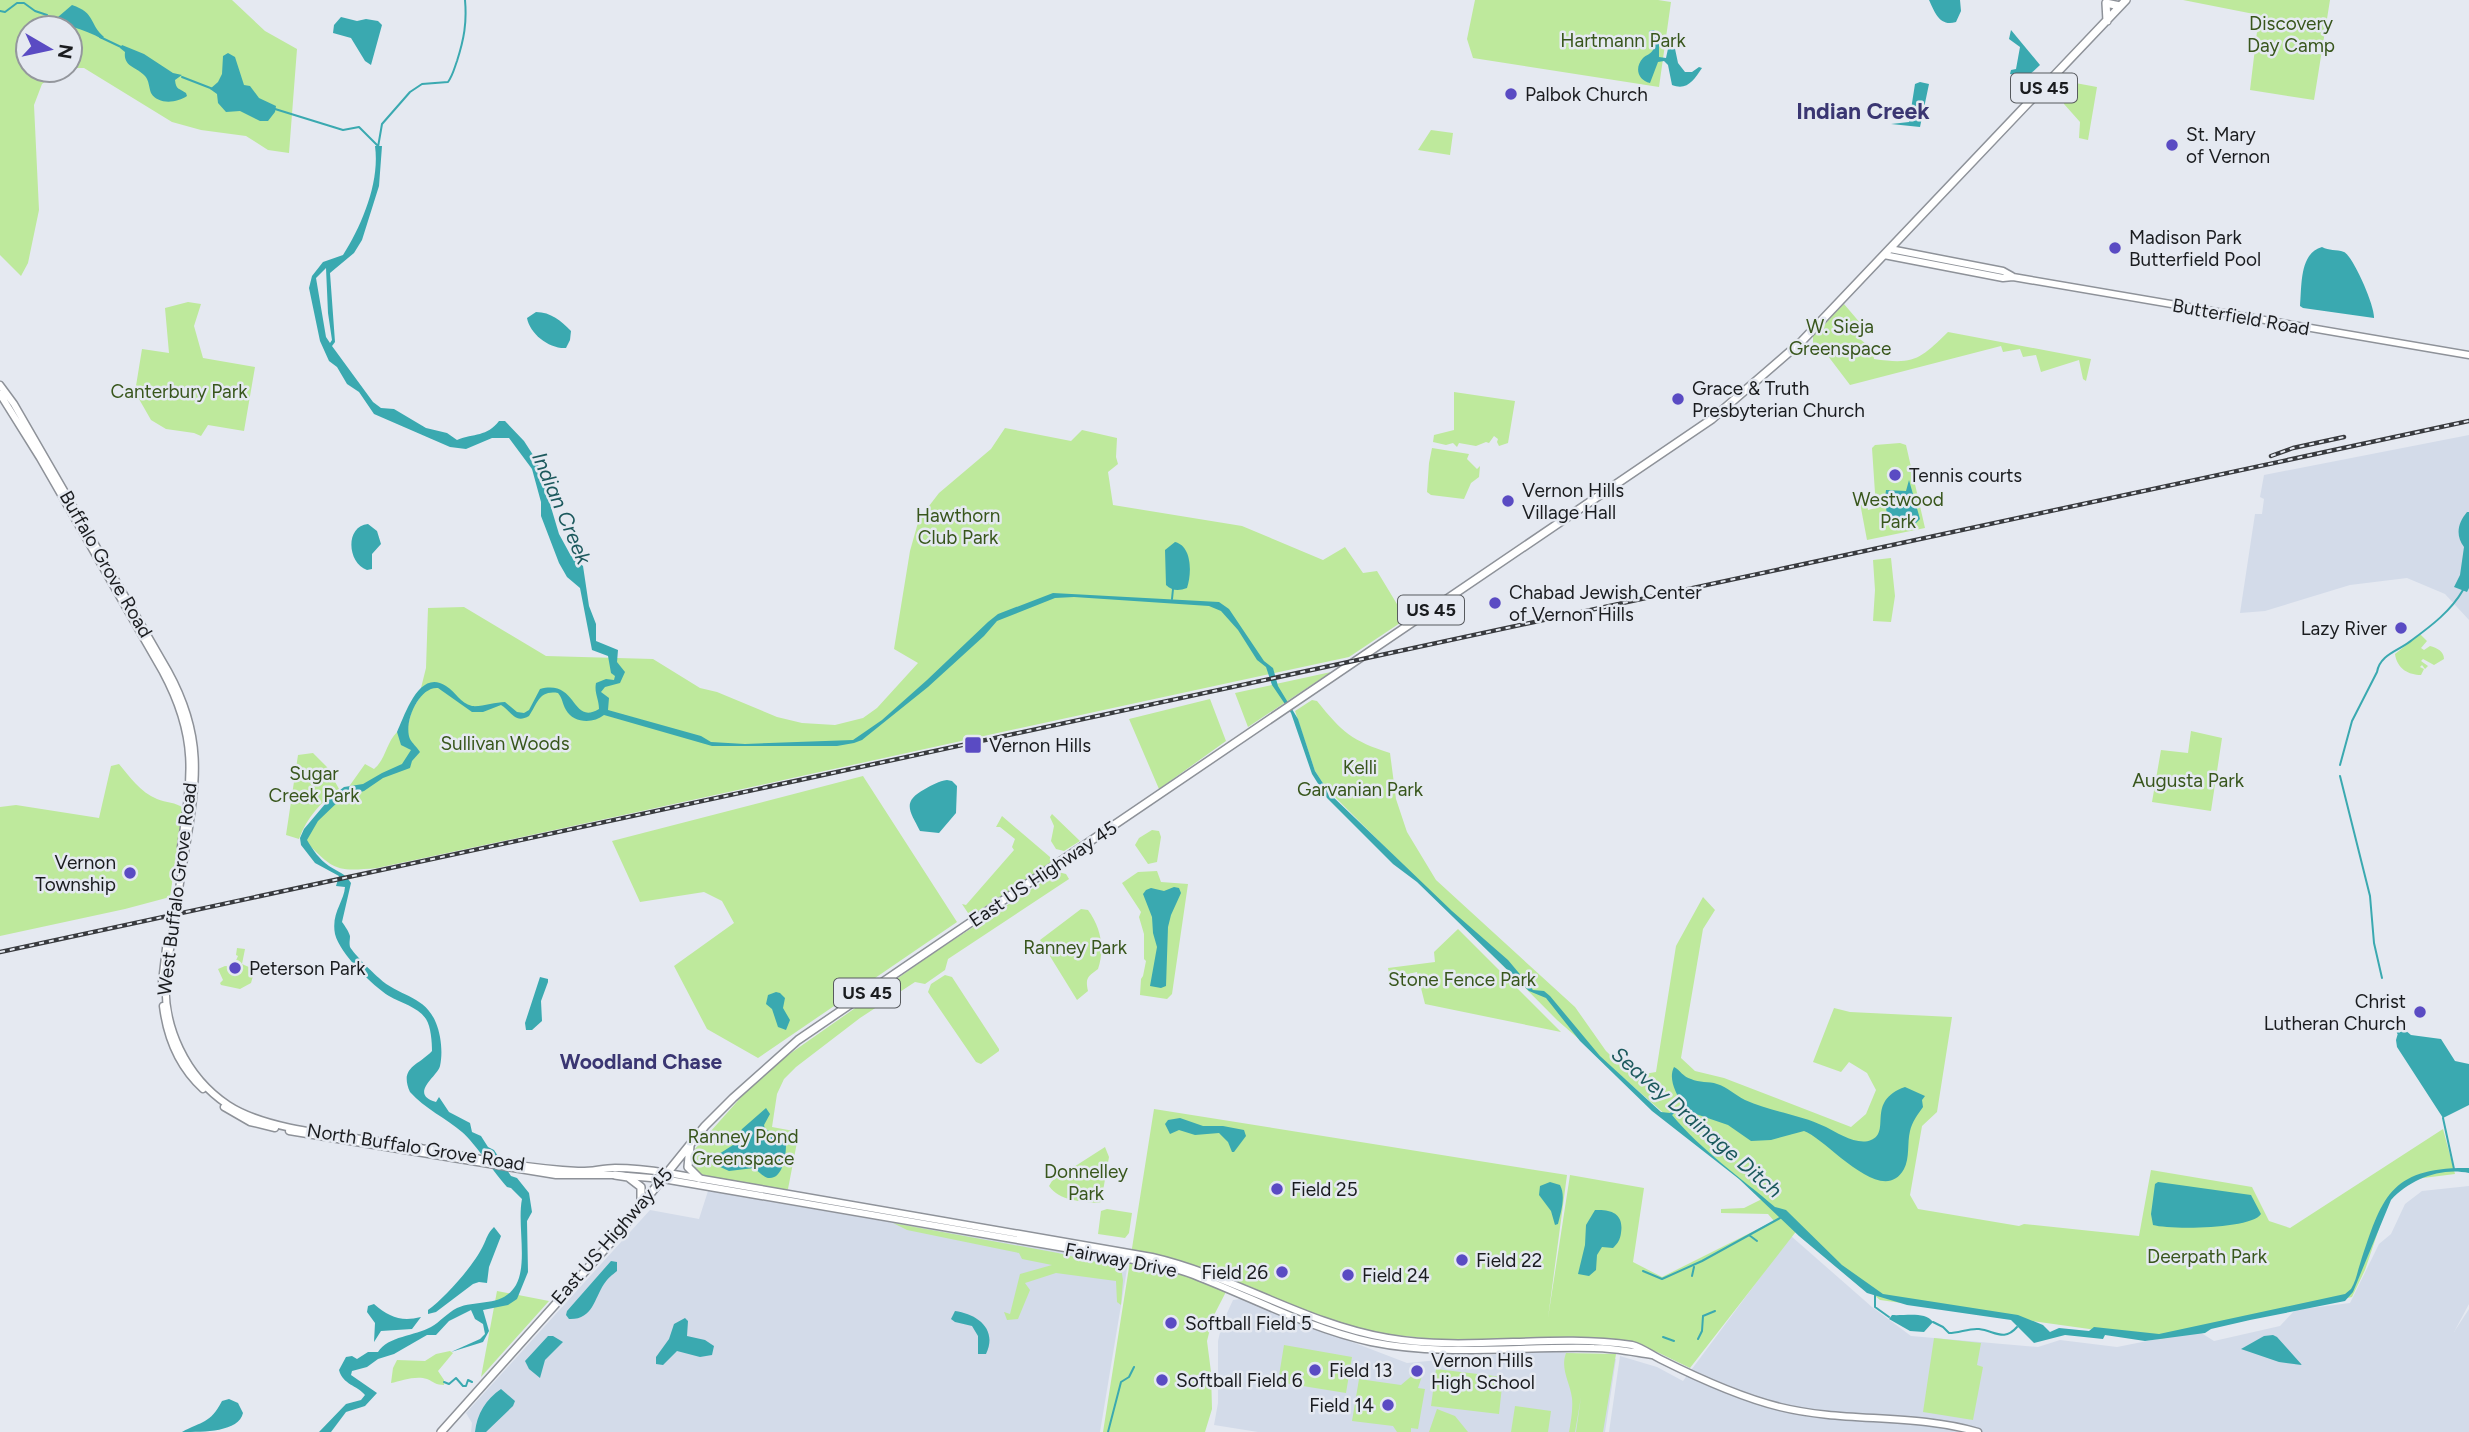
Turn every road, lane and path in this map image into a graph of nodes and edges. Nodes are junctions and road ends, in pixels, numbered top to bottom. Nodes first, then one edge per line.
1 (2123, 3) edge
2 (2106, 22) junction
3 (1887, 252) junction
4 (2469, 355) edge
5 (0, 385) edge
6 (0, 394) edge
7 (193, 750) junction
8 (184, 1063) joint
9 (690, 1145) junction
10 (507, 1165) junction
11 (615, 1175) junction
12 (665, 1176) junction
13 (699, 1178) junction
14 (640, 1207) junction
15 (1654, 1355) junction
16 (441, 1432) edge
17 (1978, 1432) edge

1 - 2 main road, US 45
1 - 2 main road
2 - 3 main road, US 45
3 - 4 main road, Butterfield Road
3 - 9 main road, East US Highway 45 / US 45
5 - 7 main road, Buffalo Grove Road
6 - 7 main road, Buffalo Grove Road
7 - 8 main road, West Buffalo Grove Road
8 - 10 main road, North Buffalo Grove Road
9 - 12 main road, East US Highway 45 / US 45
9 - 13 main road
10 - 11 main road, North Buffalo Grove Road
10 - 12 main road, North Buffalo Grove Road
11 - 12 main road, North Buffalo Grove Road
11 - 14 main road
12 - 13 main road, Fairway Drive
12 - 14 main road, East US Highway 45 / US 45
12 - 15 main road, Fairway Drive
13 - 15 main road, Fairway Drive
14 - 16 main road, East US Highway 45 / US 45
15 - 17 main road, Fairway Drive

